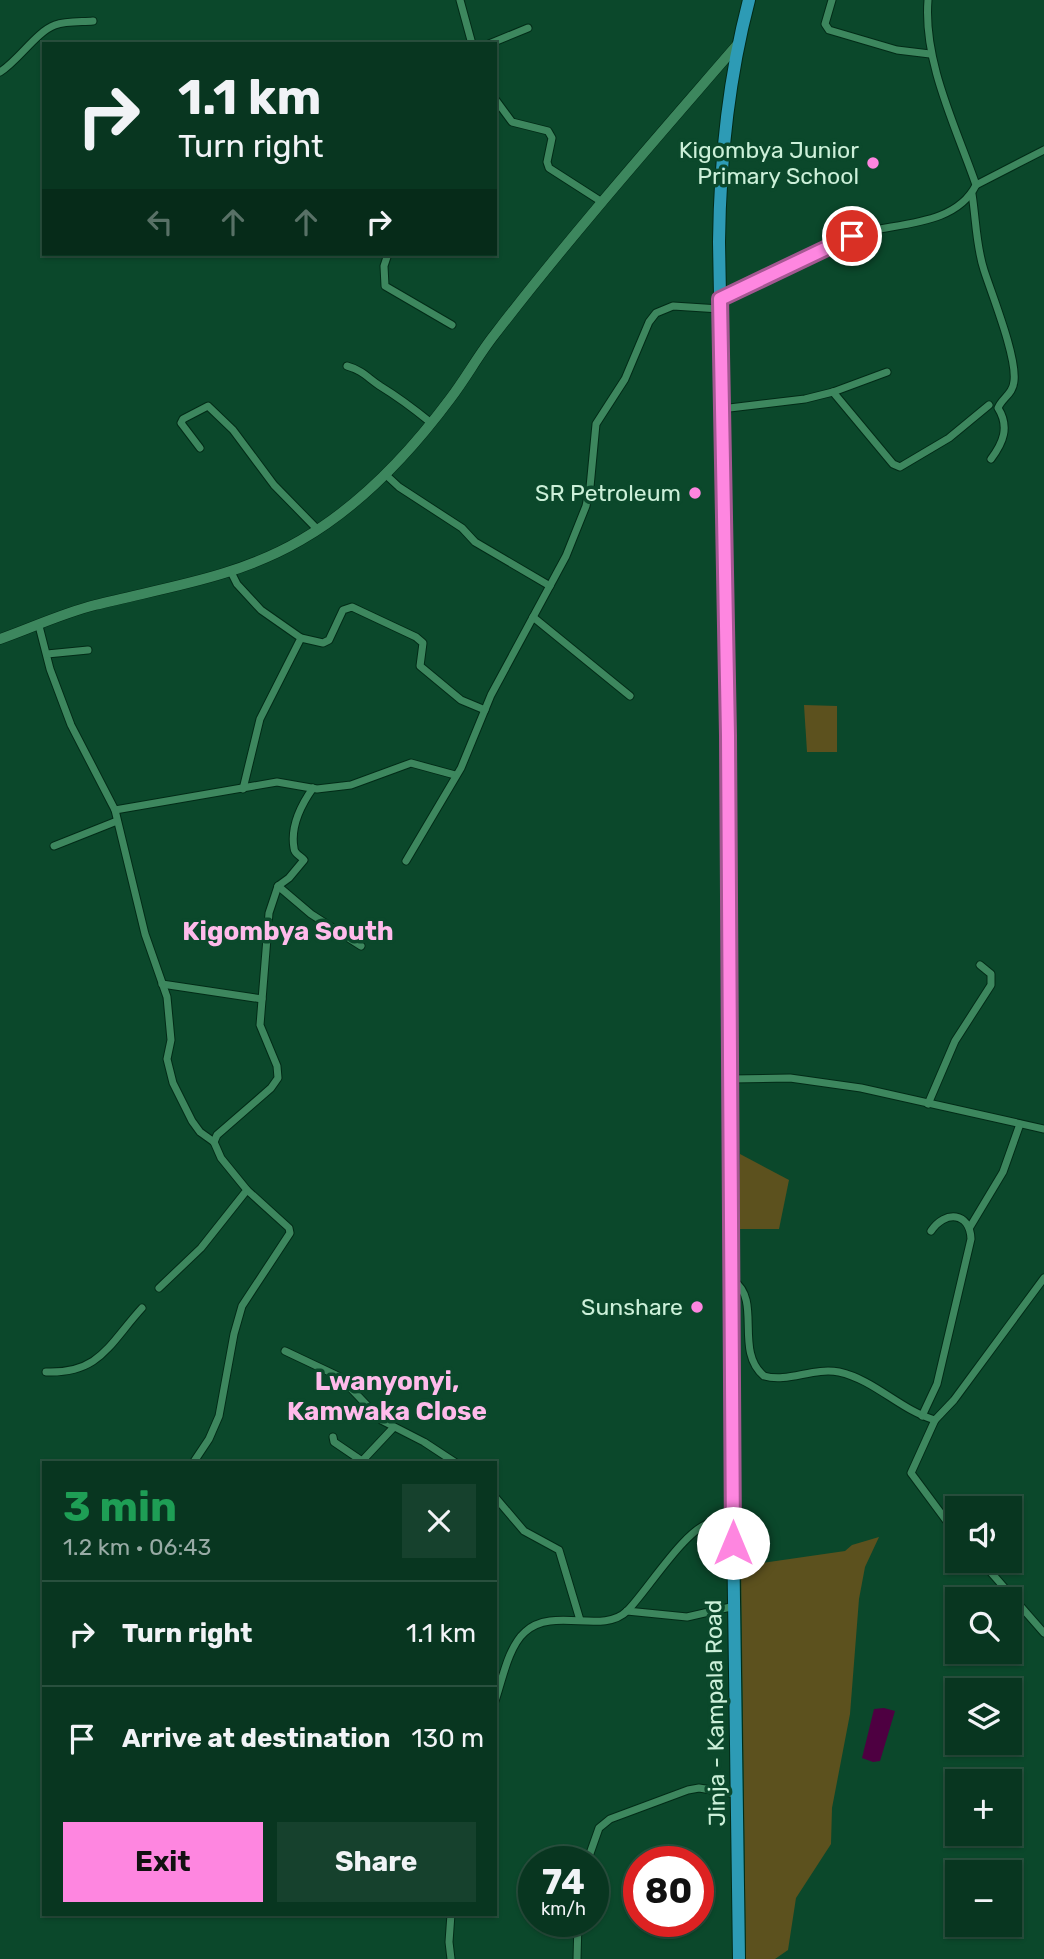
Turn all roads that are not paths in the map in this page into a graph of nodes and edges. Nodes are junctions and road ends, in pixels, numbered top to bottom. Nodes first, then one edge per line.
1 (460, 0) edge
2 (749, 0) edge
3 (832, 0) edge
4 (928, 0) edge
5 (93, 21) dead end
6 (528, 28) dead end
7 (471, 42) edge
8 (494, 42) edge
9 (737, 45) junction
10 (930, 54) junction
11 (0, 72) edge
12 (497, 102) edge
13 (1044, 150) edge
14 (976, 185) junction
15 (972, 194) junction
16 (602, 202) junction
17 (387, 256) edge
18 (720, 304) junction
19 (452, 325) dead end
20 (347, 366) dead end
21 (887, 372) dead end
22 (833, 392) junction
23 (989, 405) dead end
24 (720, 409) junction
25 (430, 422) junction
26 (200, 448) dead end
27 (991, 458) dead end
28 (385, 474) junction
29 (318, 530) junction
30 (231, 572) junction
31 (550, 586) junction
32 (533, 617) junction
33 (39, 626) junction
34 (301, 638) junction
35 (0, 639) edge
36 (88, 650) dead end
37 (47, 654) junction
38 (630, 696) dead end
39 (485, 710) junction
40 (455, 775) junction
41 (313, 788) junction
42 (243, 789) junction
43 (114, 810) junction
44 (117, 821) junction
45 (54, 846) dead end
46 (406, 861) dead end
47 (278, 886) junction
48 (362, 946) dead end
49 (980, 965) dead end
50 (162, 984) junction
51 (262, 999) junction
52 (730, 1079) junction
53 (928, 1104) junction
54 (1020, 1124) junction
55 (1044, 1129) edge
56 (214, 1142) junction
57 (247, 1190) junction
58 (970, 1227) junction
59 (931, 1231) dead end
60 (1044, 1278) edge
61 (733, 1281) junction
62 (159, 1288) dead end
63 (142, 1308) dead end
64 (285, 1351) dead end
65 (46, 1372) dead end
66 (922, 1416) junction
67 (936, 1420) junction
68 (393, 1428) junction
69 (333, 1437) dead end
70 (193, 1461) edge
71 (360, 1461) edge
72 (362, 1461) edge
73 (453, 1461) edge
74 (497, 1499) edge
75 (945, 1519) edge
76 (733, 1528) junction
77 (992, 1573) edge
78 (735, 1606) junction
79 (627, 1611) junction
80 (580, 1620) junction
81 (1044, 1633) edge
82 (497, 1695) edge
83 (737, 1794) junction
84 (593, 1846) edge
85 (451, 1916) edge
86 (578, 1937) edge
87 (451, 1959) edge
88 (577, 1959) edge
89 (739, 1959) edge

1 - 7 street
2 - 9 highway, Jinja - Kampala Road
3 - 10 street
4 - 10 street
5 - 11 street
6 - 8 street
9 - 16 street
9 - 18 highway, Jinja - Kampala Road
10 - 14 street
12 - 16 street
13 - 14 street
14 - 15 street
15 - 18 street
15 - 27 street
16 - 25 street
17 - 19 street
18 - 24 highway, Jinja - Kampala Road
18 - 31 street
20 - 25 street
21 - 22 street
22 - 23 street
22 - 24 street
24 - 52 highway, Jinja - Kampala Road
25 - 28 street
26 - 29 street
28 - 29 street
28 - 31 street
29 - 30 street
30 - 33 street
30 - 34 street
31 - 32 street
32 - 38 street
32 - 39 street
33 - 35 street
33 - 37 street
34 - 39 street
34 - 42 street
36 - 37 street
37 - 43 street
39 - 40 street
40 - 41 street
40 - 46 street
41 - 42 street
41 - 47 street
42 - 43 street
43 - 44 street
44 - 45 street
44 - 50 street
47 - 48 street
47 - 51 street
49 - 53 street
50 - 51 street
50 - 56 street
51 - 56 street
52 - 53 street
52 - 61 highway, Jinja - Kampala Road
53 - 54 street
54 - 55 street
54 - 58 street
56 - 57 street
57 - 62 street
57 - 70 street
58 - 59 street
58 - 66 street
60 - 67 street
61 - 66 street
61 - 76 highway, Jinja - Kampala Road
63 - 65 street
64 - 68 street
66 - 67 street
67 - 75 street
68 - 72 street
68 - 73 street
69 - 71 street
74 - 80 street
76 - 78 highway, Jinja - Kampala Road
76 - 79 street
77 - 81 street
78 - 79 street
78 - 83 highway, Jinja - Kampala Road
79 - 80 street
80 - 82 street
83 - 84 street
83 - 89 highway, Jinja - Kampala Road
85 - 87 street
86 - 88 street

